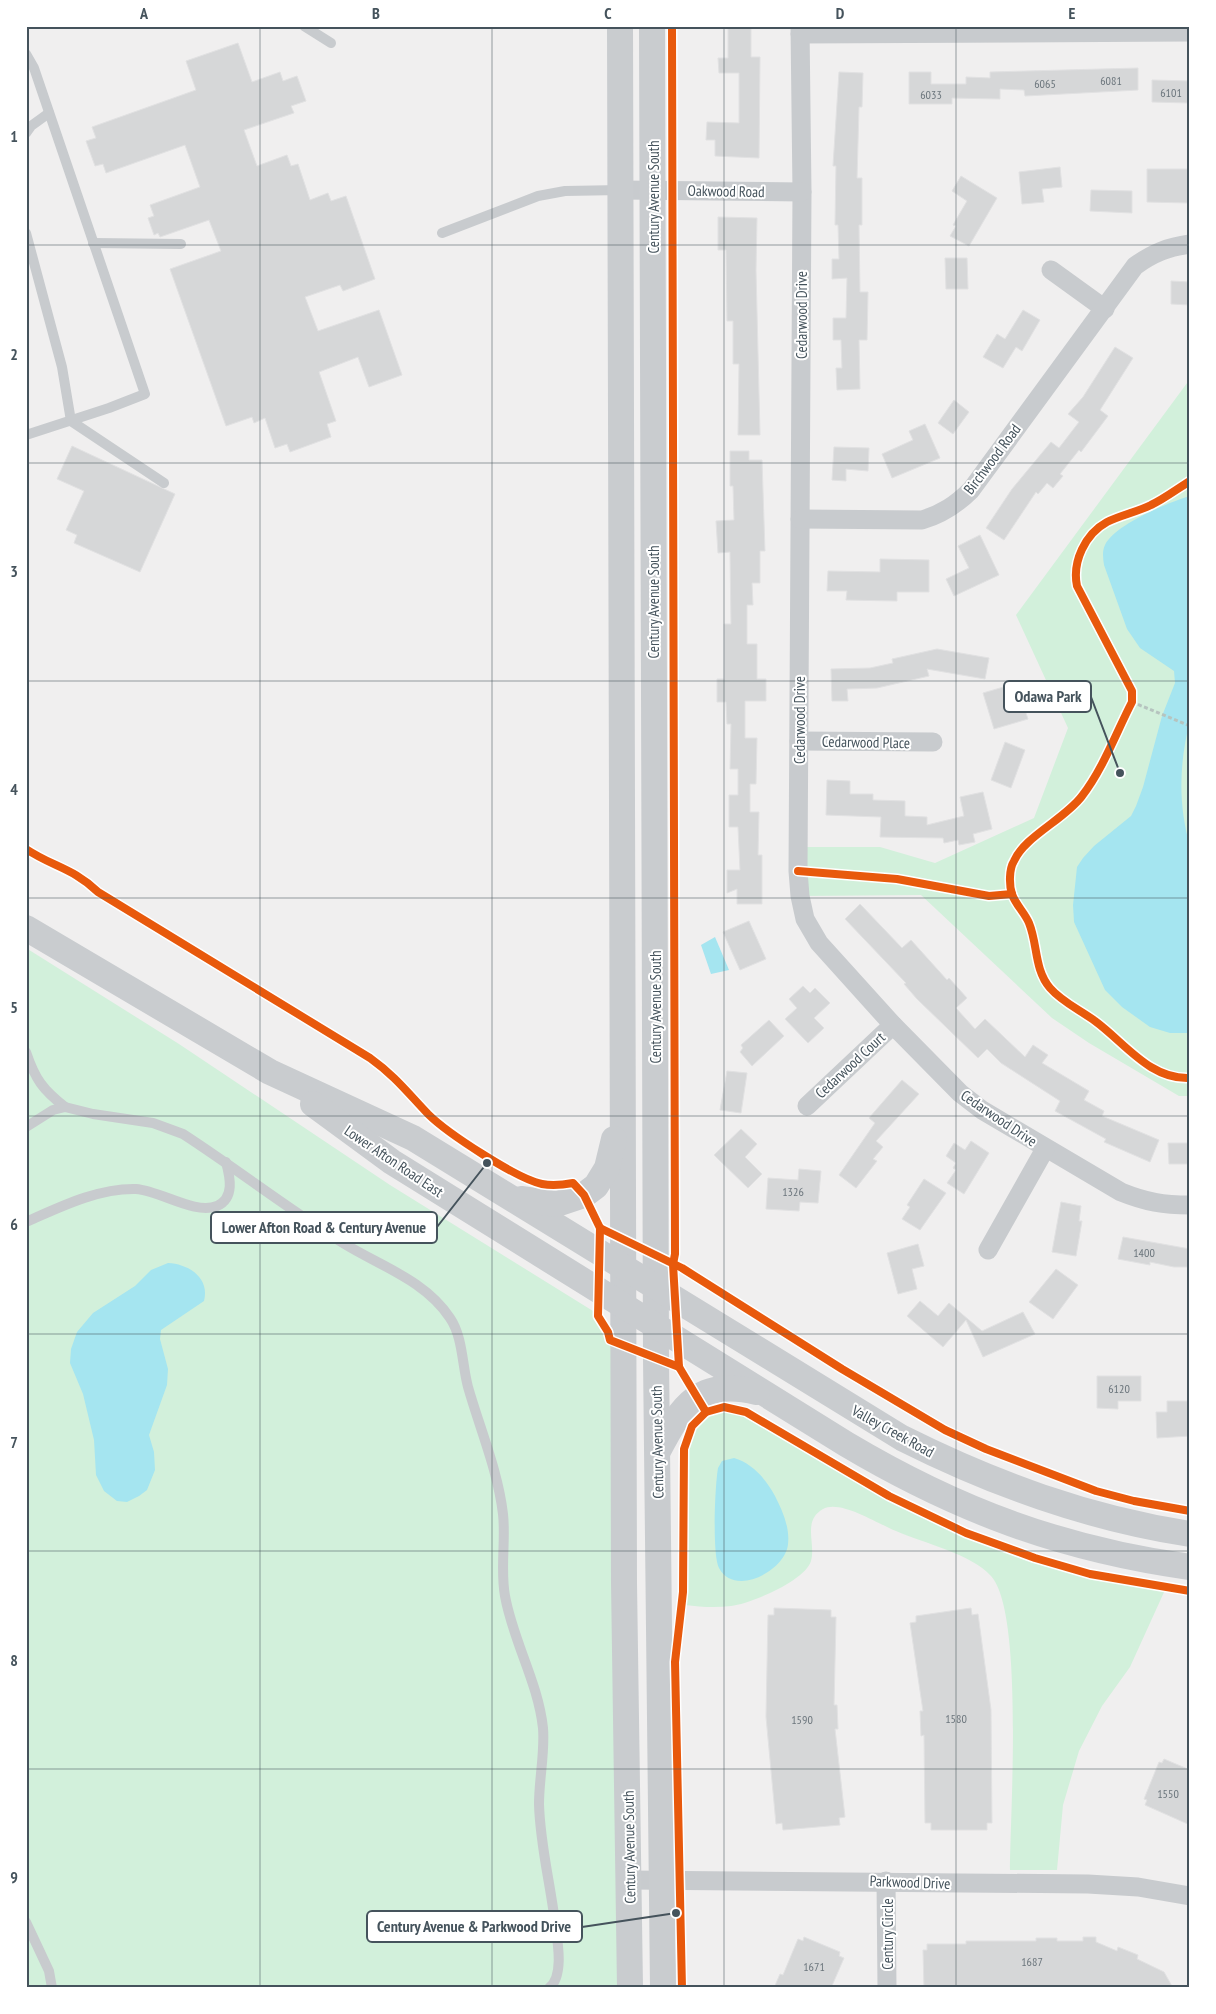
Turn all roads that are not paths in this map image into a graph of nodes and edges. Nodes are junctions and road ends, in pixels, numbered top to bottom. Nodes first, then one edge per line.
1 (304, 26) edge
2 (620, 26) edge
3 (652, 26) edge
4 (800, 30) edge
5 (1190, 32) edge
6 (331, 43) dead end
7 (26, 54) edge
8 (49, 113) junction
9 (26, 133) edge
10 (621, 190) junction
11 (653, 190) junction
12 (802, 192) junction
13 (26, 233) edge
14 (442, 233) dead end
15 (93, 243) junction
16 (181, 244) dead end
17 (1190, 244) edge
18 (1051, 270) dead end
19 (1105, 308) junction
20 (71, 422) junction
21 (26, 435) edge
22 (164, 483) dead end
23 (800, 519) junction
24 (799, 741) junction
25 (933, 742) dead end
26 (26, 928) edge
27 (893, 1025) junction
28 (26, 1052) edge
29 (270, 1072) junction
30 (622, 1102) junction
31 (807, 1106) dead end
32 (65, 1107) junction
33 (26, 1127) edge
34 (1046, 1149) junction
35 (226, 1162) junction
36 (512, 1198) junction
37 (1190, 1204) edge
38 (26, 1222) edge
39 (988, 1250) dead end
40 (623, 1266) junction
41 (656, 1286) junction
42 (624, 1308) junction
43 (656, 1327) junction
44 (764, 1394) junction
45 (657, 1454) junction
46 (1190, 1534) edge
47 (1190, 1568) edge
48 (630, 1880) junction
49 (663, 1880) junction
50 (886, 1881) junction
51 (1190, 1896) edge
52 (26, 1922) edge
53 (52, 1988) edge
54 (549, 1988) edge
55 (630, 1988) edge
56 (663, 1988) edge
57 (887, 1988) edge

1 - 6 lane
2 - 10 main road, Century Avenue South
3 - 11 main road, Century Avenue South
4 - 5 street
4 - 12 street, Cedarwood Drive
7 - 8 lane
8 - 9 lane
8 - 15 lane
10 - 11 street, Oakwood Road
10 - 14 lane
10 - 30 main road, Century Avenue South
11 - 12 street, Oakwood Road
11 - 41 main road, Century Avenue South
12 - 23 street, Cedarwood Drive
13 - 20 lane
15 - 16 lane
15 - 20 lane
17 - 19 street, Birchwood Road
18 - 19 street
19 - 23 street, Birchwood Road
20 - 21 lane
20 - 22 lane
23 - 24 street, Cedarwood Drive
24 - 25 street, Cedarwood Place
24 - 27 street, Cedarwood Drive
26 - 29 main road, Lower Afton Road East
27 - 31 street, Cedarwood Court
27 - 34 street, Cedarwood Drive
28 - 32 lane
29 - 36 main road, Lower Afton Road East
29 - 42 main road, Lower Afton Road East
30 - 36 main road
30 - 40 main road, Century Avenue South
32 - 33 lane
32 - 35 lane
34 - 37 street, Cedarwood Drive
34 - 39 street
35 - 38 lane
35 - 54 lane
36 - 40 main road, Lower Afton Road East
40 - 41 main road, Valley Creek Road
40 - 42 main road, Century Avenue South
41 - 43 main road, Century Avenue South
41 - 46 main road, Valley Creek Road
42 - 43 main road
42 - 48 main road, Century Avenue South
43 - 44 main road
43 - 45 main road, Century Avenue South
44 - 45 main road
44 - 47 main road
45 - 49 main road, Century Avenue South
48 - 49 street, Parkwood Drive
48 - 55 main road, Century Avenue South
49 - 50 street, Parkwood Drive
49 - 56 main road, Century Avenue South
50 - 51 street, Parkwood Drive
50 - 57 street, Century Circle
52 - 53 lane

